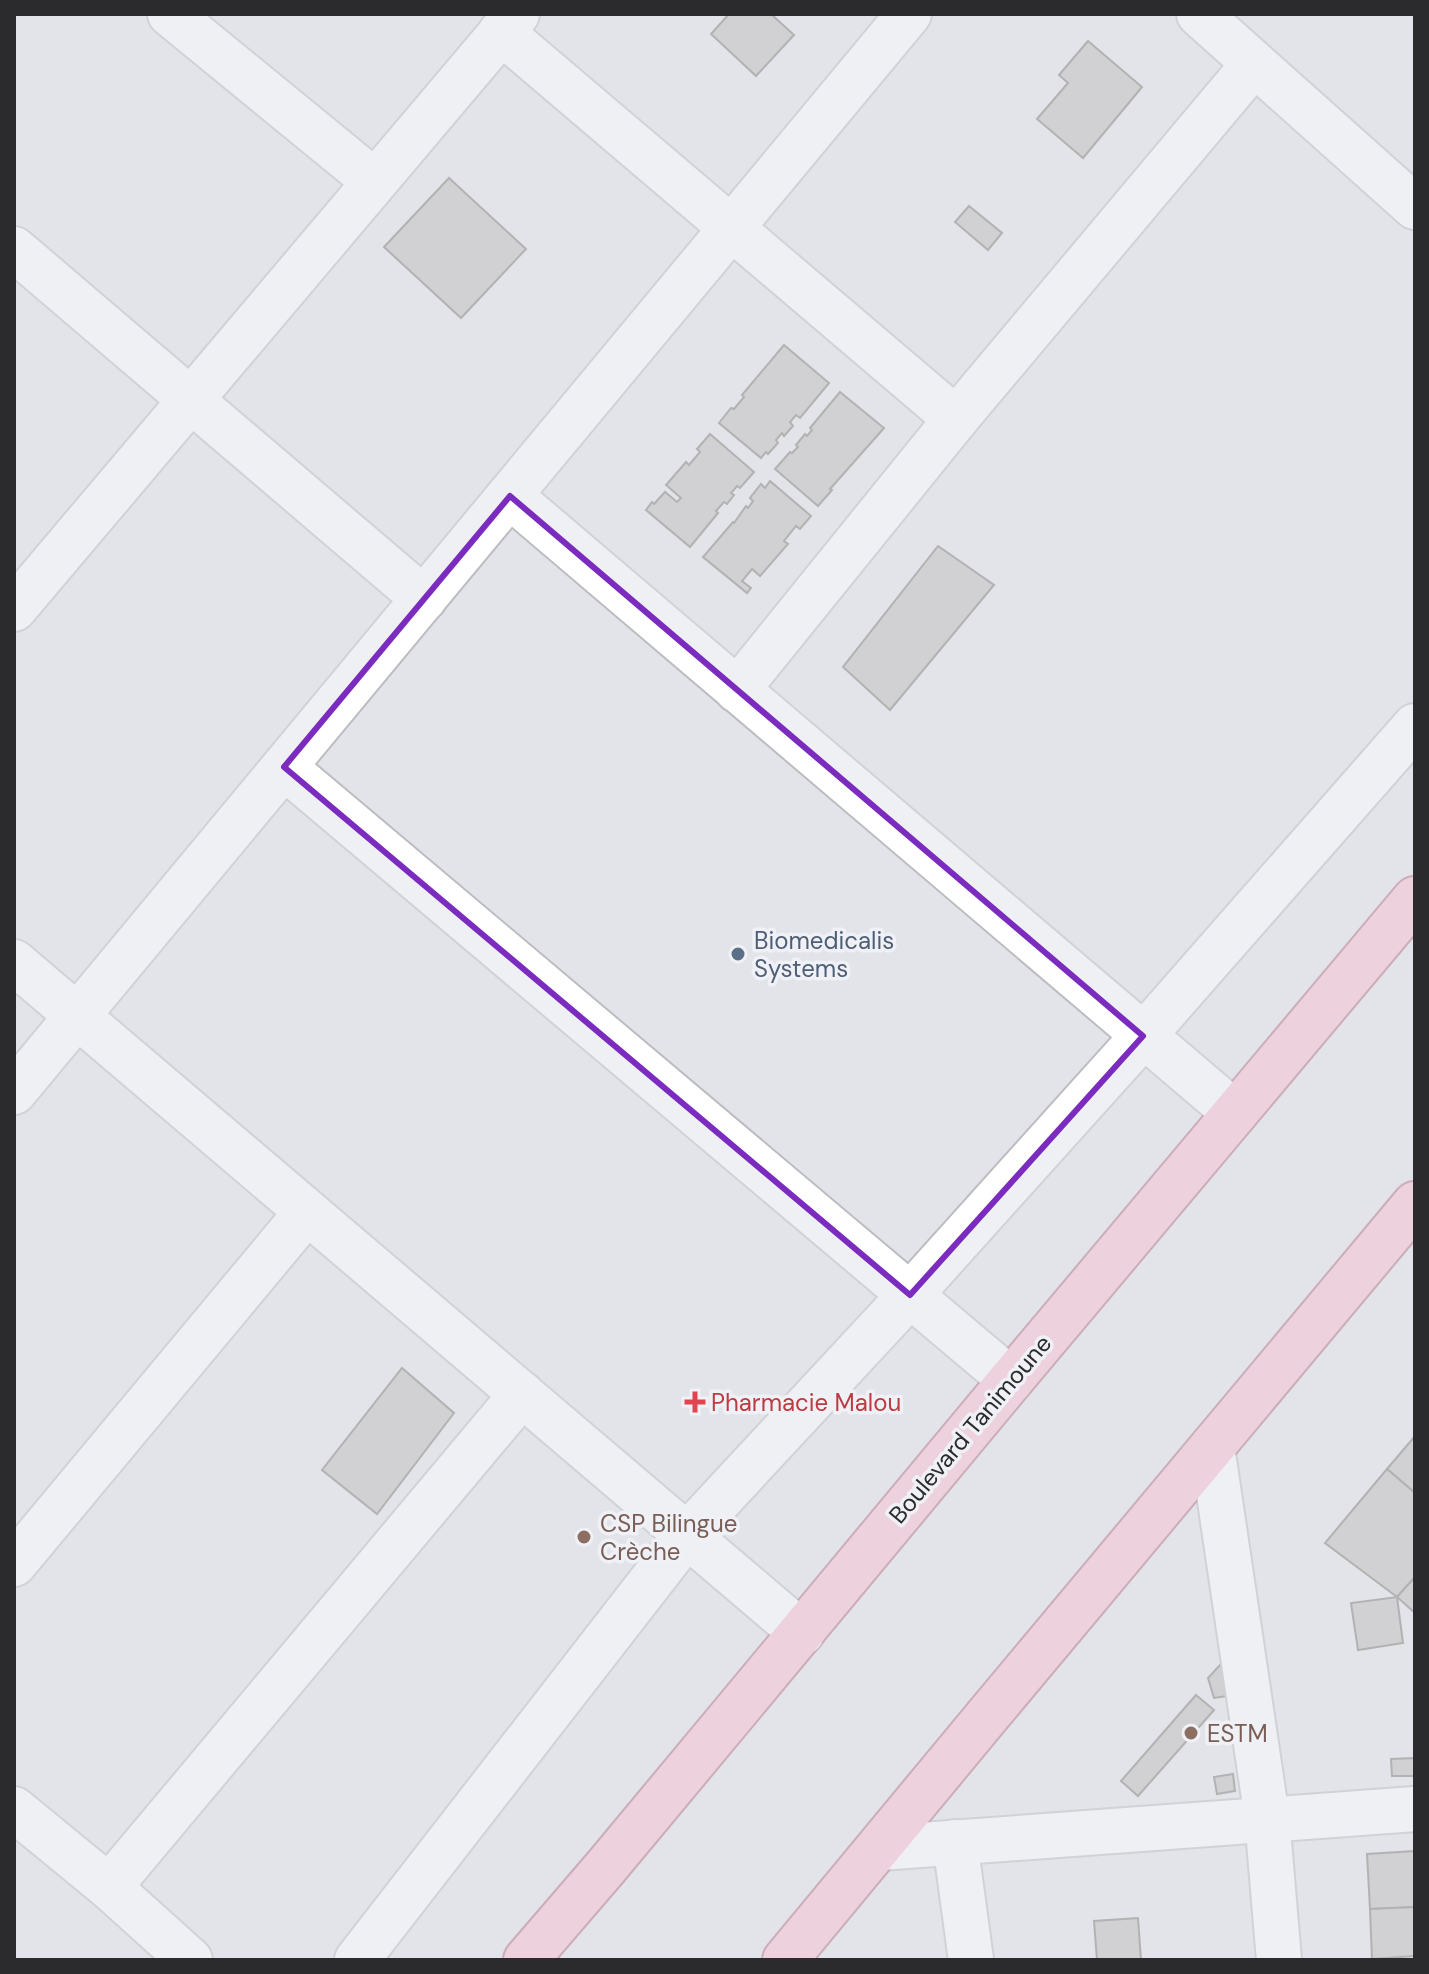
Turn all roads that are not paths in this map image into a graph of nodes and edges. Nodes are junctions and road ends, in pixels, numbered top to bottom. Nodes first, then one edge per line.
1 (170, 14) edge
2 (909, 14) edge
3 (1199, 14) edge
4 (509, 23) edge
5 (1254, 64) junction
6 (374, 181) junction
7 (1415, 207) edge
8 (732, 227) junction
9 (14, 249) edge
10 (191, 400) junction
11 (956, 419) junction
12 (510, 496) junction
13 (424, 599) junction
14 (14, 609) edge
15 (737, 690) junction
16 (1415, 726) edge
17 (284, 767) junction
18 (1415, 899) edge
19 (14, 962) edge
20 (78, 1017) junction
21 (1143, 1036) junction
22 (14, 1092) edge
23 (1235, 1113) junction
24 (1415, 1204) edge
25 (307, 1212) junction
26 (910, 1295) junction
27 (1011, 1380) junction
28 (522, 1394) junction
29 (1212, 1447) junction
30 (687, 1535) junction
31 (14, 1564) edge
32 (802, 1633) junction
33 (14, 1809) edge
34 (1415, 1809) edge
35 (1267, 1818) junction
36 (955, 1842) junction
37 (880, 1848) junction
38 (109, 1887) junction
39 (190, 1960) edge
40 (357, 1960) edge
41 (526, 1960) edge
42 (785, 1960) edge
43 (971, 1960) edge
44 (1279, 1960) edge

1 - 6 street
2 - 8 street
3 - 5 street
4 - 6 street
4 - 8 street
5 - 7 street
5 - 11 street
6 - 10 street
8 - 11 street
8 - 12 street
9 - 10 street
10 - 13 street
10 - 14 street
11 - 15 street
12 - 13 street
12 - 15 street
13 - 17 street
15 - 21 street
16 - 21 street
17 - 20 street
17 - 26 street
18 - 23 main road, Boulevard Tanimoune
19 - 20 street
20 - 22 street
20 - 25 street
21 - 23 street
21 - 26 street
23 - 27 main road, Boulevard Tanimoune
24 - 29 main road
25 - 28 street
25 - 31 street
26 - 27 street
26 - 30 street
27 - 32 main road, Boulevard Tanimoune
28 - 30 street
28 - 38 street
29 - 35 street
29 - 37 main road
30 - 32 street
30 - 40 street
32 - 41 main road, Boulevard Tanimoune
33 - 38 street
34 - 35 street
35 - 36 street
35 - 44 street
36 - 37 street
36 - 43 street
37 - 42 main road
38 - 39 street

